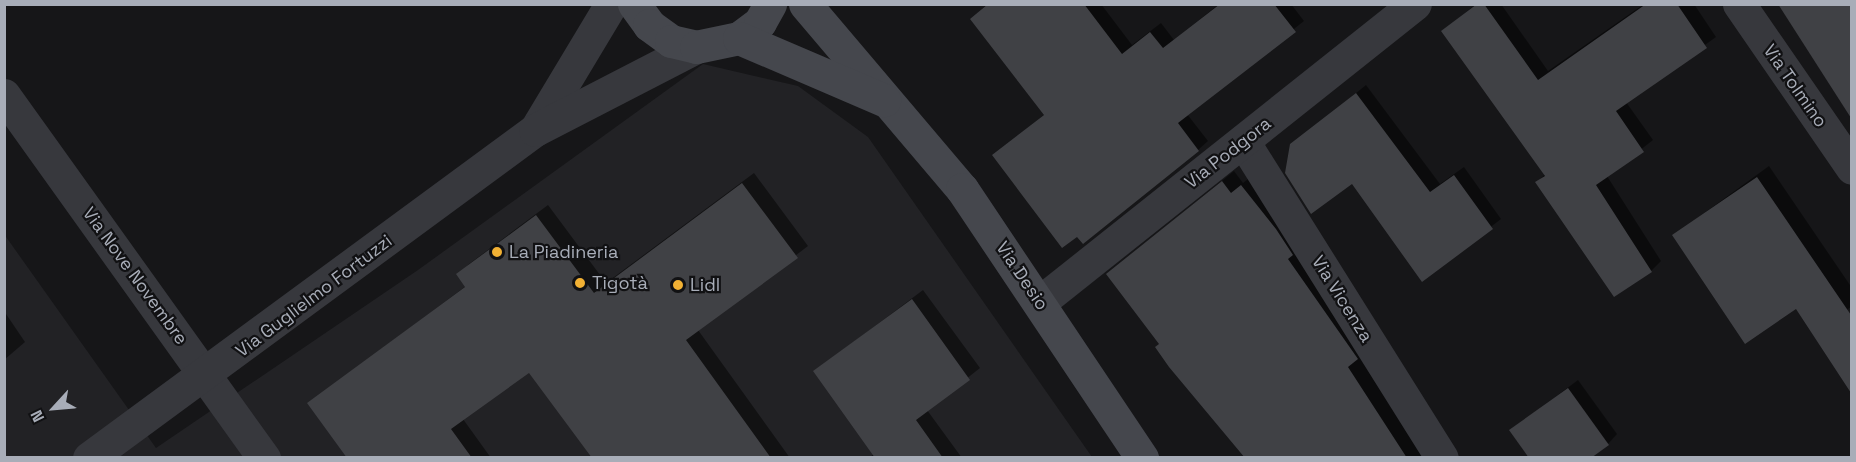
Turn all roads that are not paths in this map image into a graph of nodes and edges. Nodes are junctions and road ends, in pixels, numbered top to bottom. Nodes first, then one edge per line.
1 (611, 4) edge
2 (634, 4) edge
3 (771, 4) edge
4 (805, 4) edge
5 (1415, 4) edge
6 (1739, 4) edge
7 (739, 39) junction
8 (696, 47) junction
9 (4, 95) edge
10 (890, 102) junction
11 (535, 130) junction
12 (1243, 141) junction
13 (1851, 168) edge
14 (1040, 302) junction
15 (207, 376) junction
16 (89, 458) edge
17 (264, 458) edge
18 (1142, 458) edge
19 (1442, 458) edge

1 - 11 street, Via Guglielmo Fortuzzi
2 - 8 street
3 - 7 street
4 - 10 street, Via Desio
5 - 12 street, Via Podgora
6 - 13 street, Via Tolmino
7 - 8 street
7 - 10 street, Via Desio
8 - 11 street, Via Guglielmo Fortuzzi
9 - 15 street, Via Nove Novembre
10 - 14 street, Via Desio
11 - 15 street, Via Guglielmo Fortuzzi
12 - 14 street, Via Podgora
12 - 19 street, Via Vicenza
14 - 18 street, Via Desio
15 - 16 street, Via Guglielmo Fortuzzi
15 - 17 street, Via Nove Novembre

